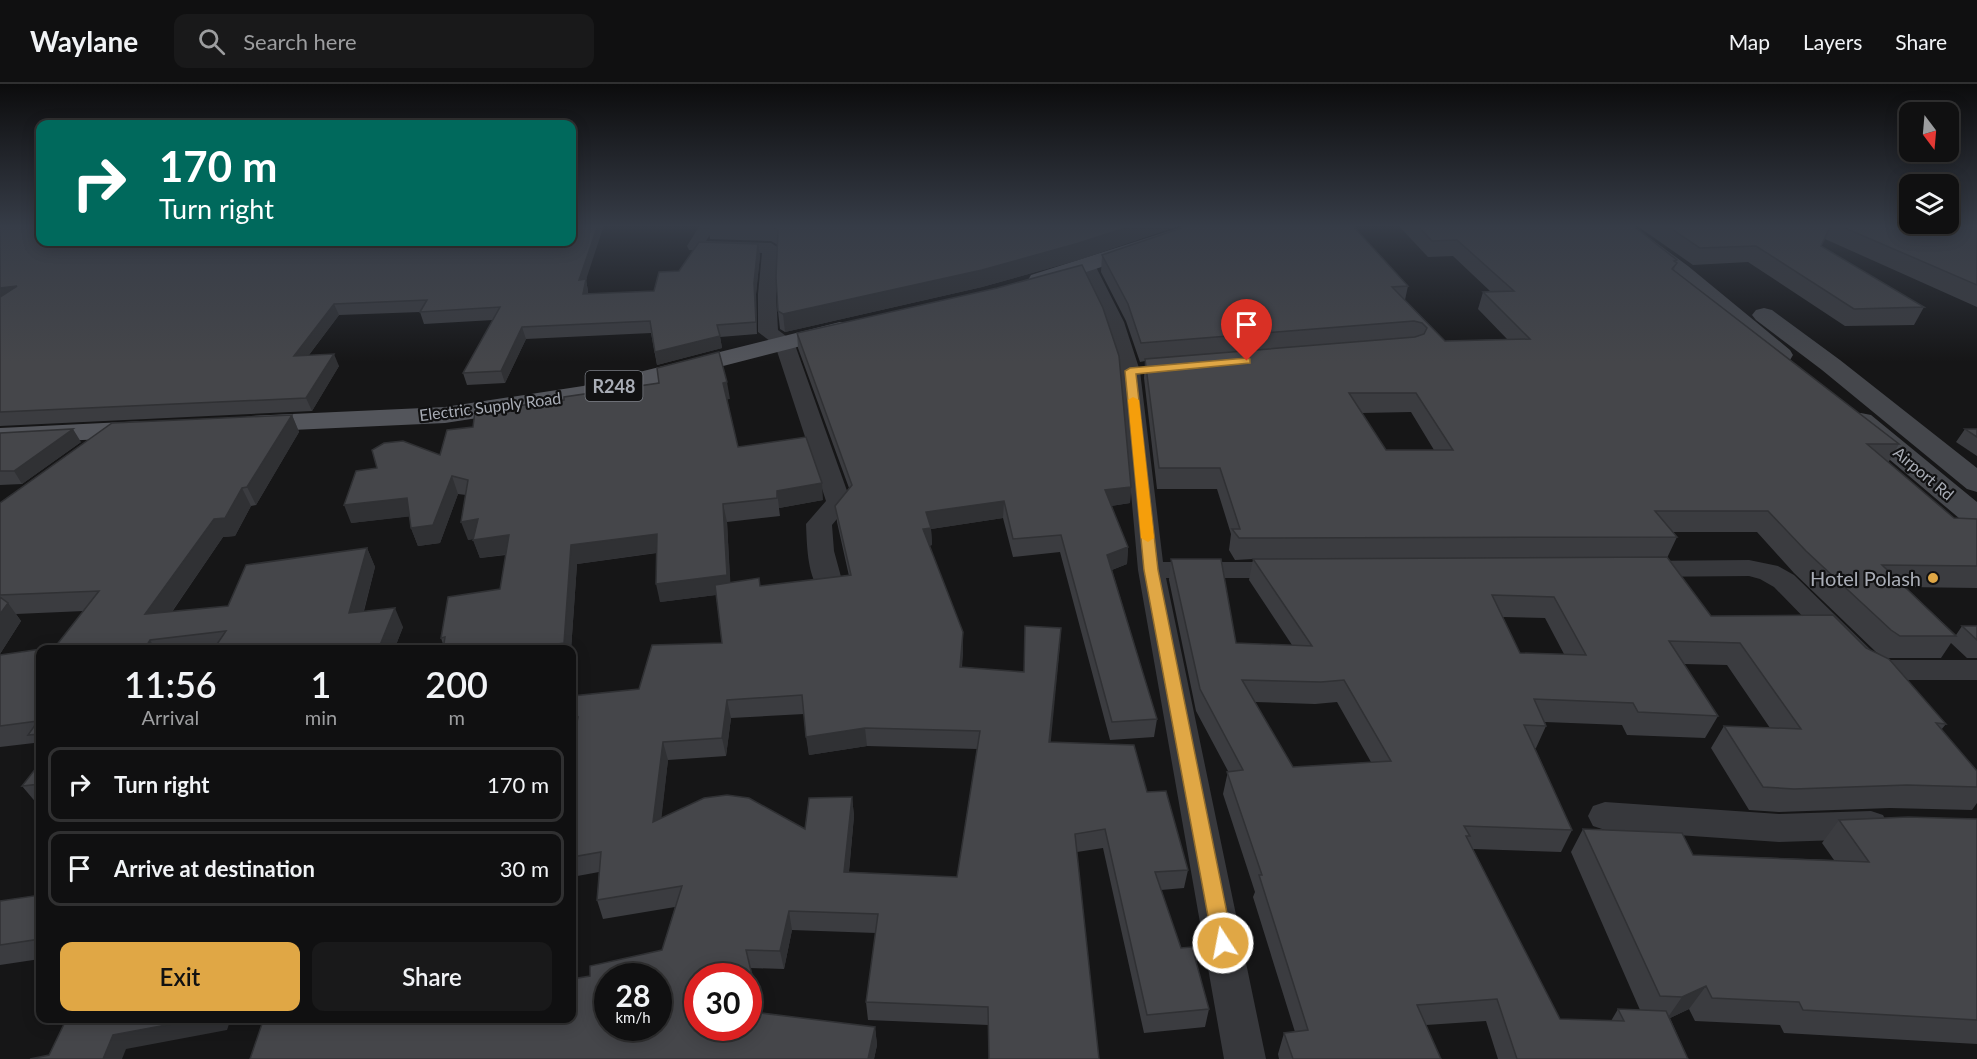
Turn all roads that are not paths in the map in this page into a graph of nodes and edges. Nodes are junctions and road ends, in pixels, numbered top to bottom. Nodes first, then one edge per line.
1 (769, 270) edge
2 (1074, 270) edge
3 (1089, 270) edge
4 (1679, 270) edge
5 (1705, 270) edge
6 (1021, 285) edge
7 (864, 323) edge
8 (784, 342) junction
9 (1811, 379) edge
10 (1846, 408) edge
11 (233, 425) edge
12 (163, 429) edge
13 (116, 431) junction
14 (0, 436) edge
15 (82, 456) edge
16 (1977, 483) edge
17 (1977, 517) edge
18 (1618, 569) edge
19 (1151, 570) junction
20 (1306, 570) edge
21 (829, 584) edge
22 (1977, 670) edge
23 (1605, 816) dead end
24 (1901, 825) edge
25 (1245, 1059) edge

1 - 8 street
2 - 6 main road
3 - 19 street
4 - 9 main road
5 - 16 main road, Airport Rd
7 - 8 main road, Electric Supply Road / R248
8 - 11 main road, Electric Supply Road / R248
8 - 21 street
10 - 17 main road, Airport Rd
12 - 13 main road
13 - 14 main road
13 - 15 street
18 - 22 street
19 - 20 street
19 - 25 street
23 - 24 street

